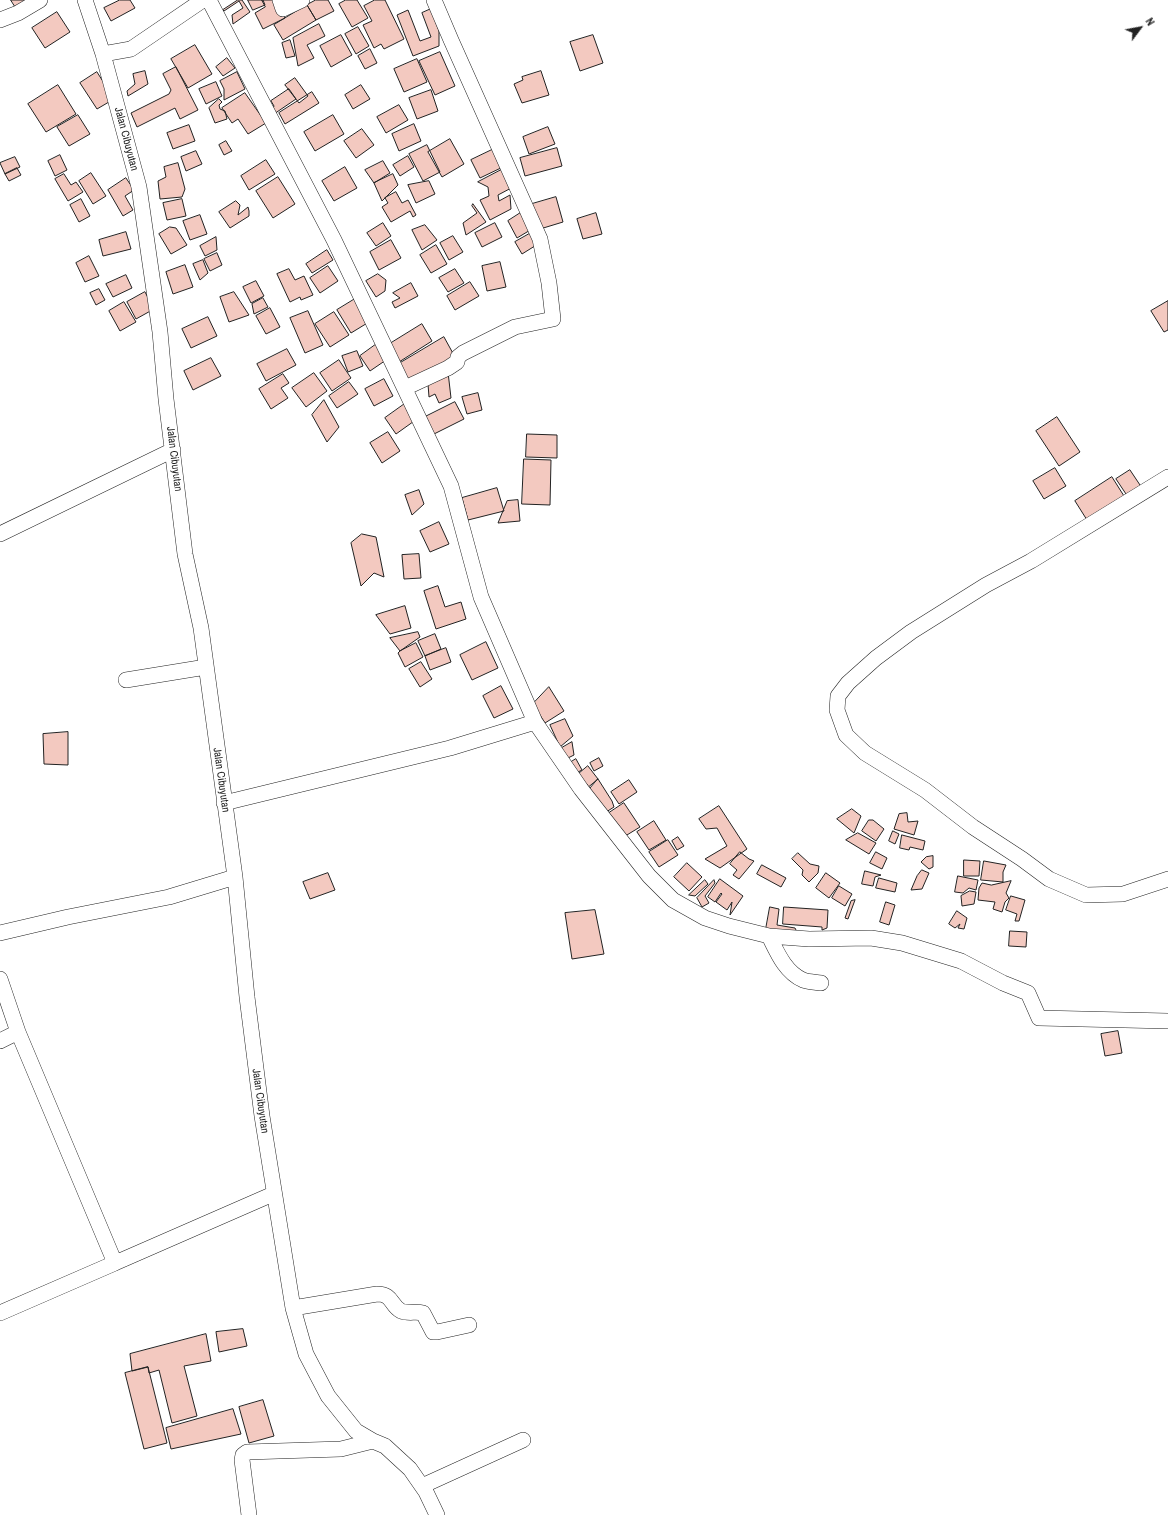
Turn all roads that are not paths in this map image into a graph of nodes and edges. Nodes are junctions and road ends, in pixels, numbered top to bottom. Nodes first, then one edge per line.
1 (40, 0) edge
2 (85, 0) edge
3 (203, 0) edge
4 (209, 0) edge
5 (280, 0) edge
6 (302, 0) edge
7 (434, 0) edge
8 (0, 20) edge
9 (103, 54) junction
10 (405, 388) junction
11 (173, 450) junction
12 (1168, 478) edge
13 (0, 534) edge
14 (206, 667) junction
15 (126, 680) dead end
16 (535, 722) junction
17 (224, 803) junction
18 (235, 877) junction
19 (1168, 879) edge
20 (0, 934) edge
21 (769, 936) junction
22 (0, 979) edge
23 (821, 983) dead end
24 (1168, 1021) edge
25 (18, 1032) junction
26 (0, 1041) edge
27 (274, 1194) junction
28 (115, 1263) junction
29 (293, 1308) junction
30 (0, 1313) edge
31 (469, 1326) dead end
32 (523, 1440) dead end
33 (373, 1441) junction
34 (422, 1486) junction
35 (249, 1515) edge
36 (437, 1515) edge

1 - 8 street
2 - 9 street, Jalan Cibuyutan
3 - 9 street
4 - 10 street
5 - 6 street
7 - 10 street
9 - 11 street, Jalan Cibuyutan
10 - 16 street
11 - 13 street
11 - 14 street, Jalan Cibuyutan
12 - 19 street
14 - 15 street
14 - 17 street, Jalan Cibuyutan
16 - 17 street
16 - 21 street
17 - 18 street, Jalan Cibuyutan
18 - 20 street
18 - 27 street, Jalan Cibuyutan
21 - 23 street
21 - 24 street
22 - 25 street
25 - 26 street
25 - 28 street
27 - 28 street
27 - 29 street, Jalan Cibuyutan
28 - 30 street
29 - 31 street
29 - 33 street, Jalan Cibuyutan
32 - 34 street
33 - 34 street, Jalan Cibuyutan
33 - 35 street
34 - 36 street, Jalan Cibuyutan

